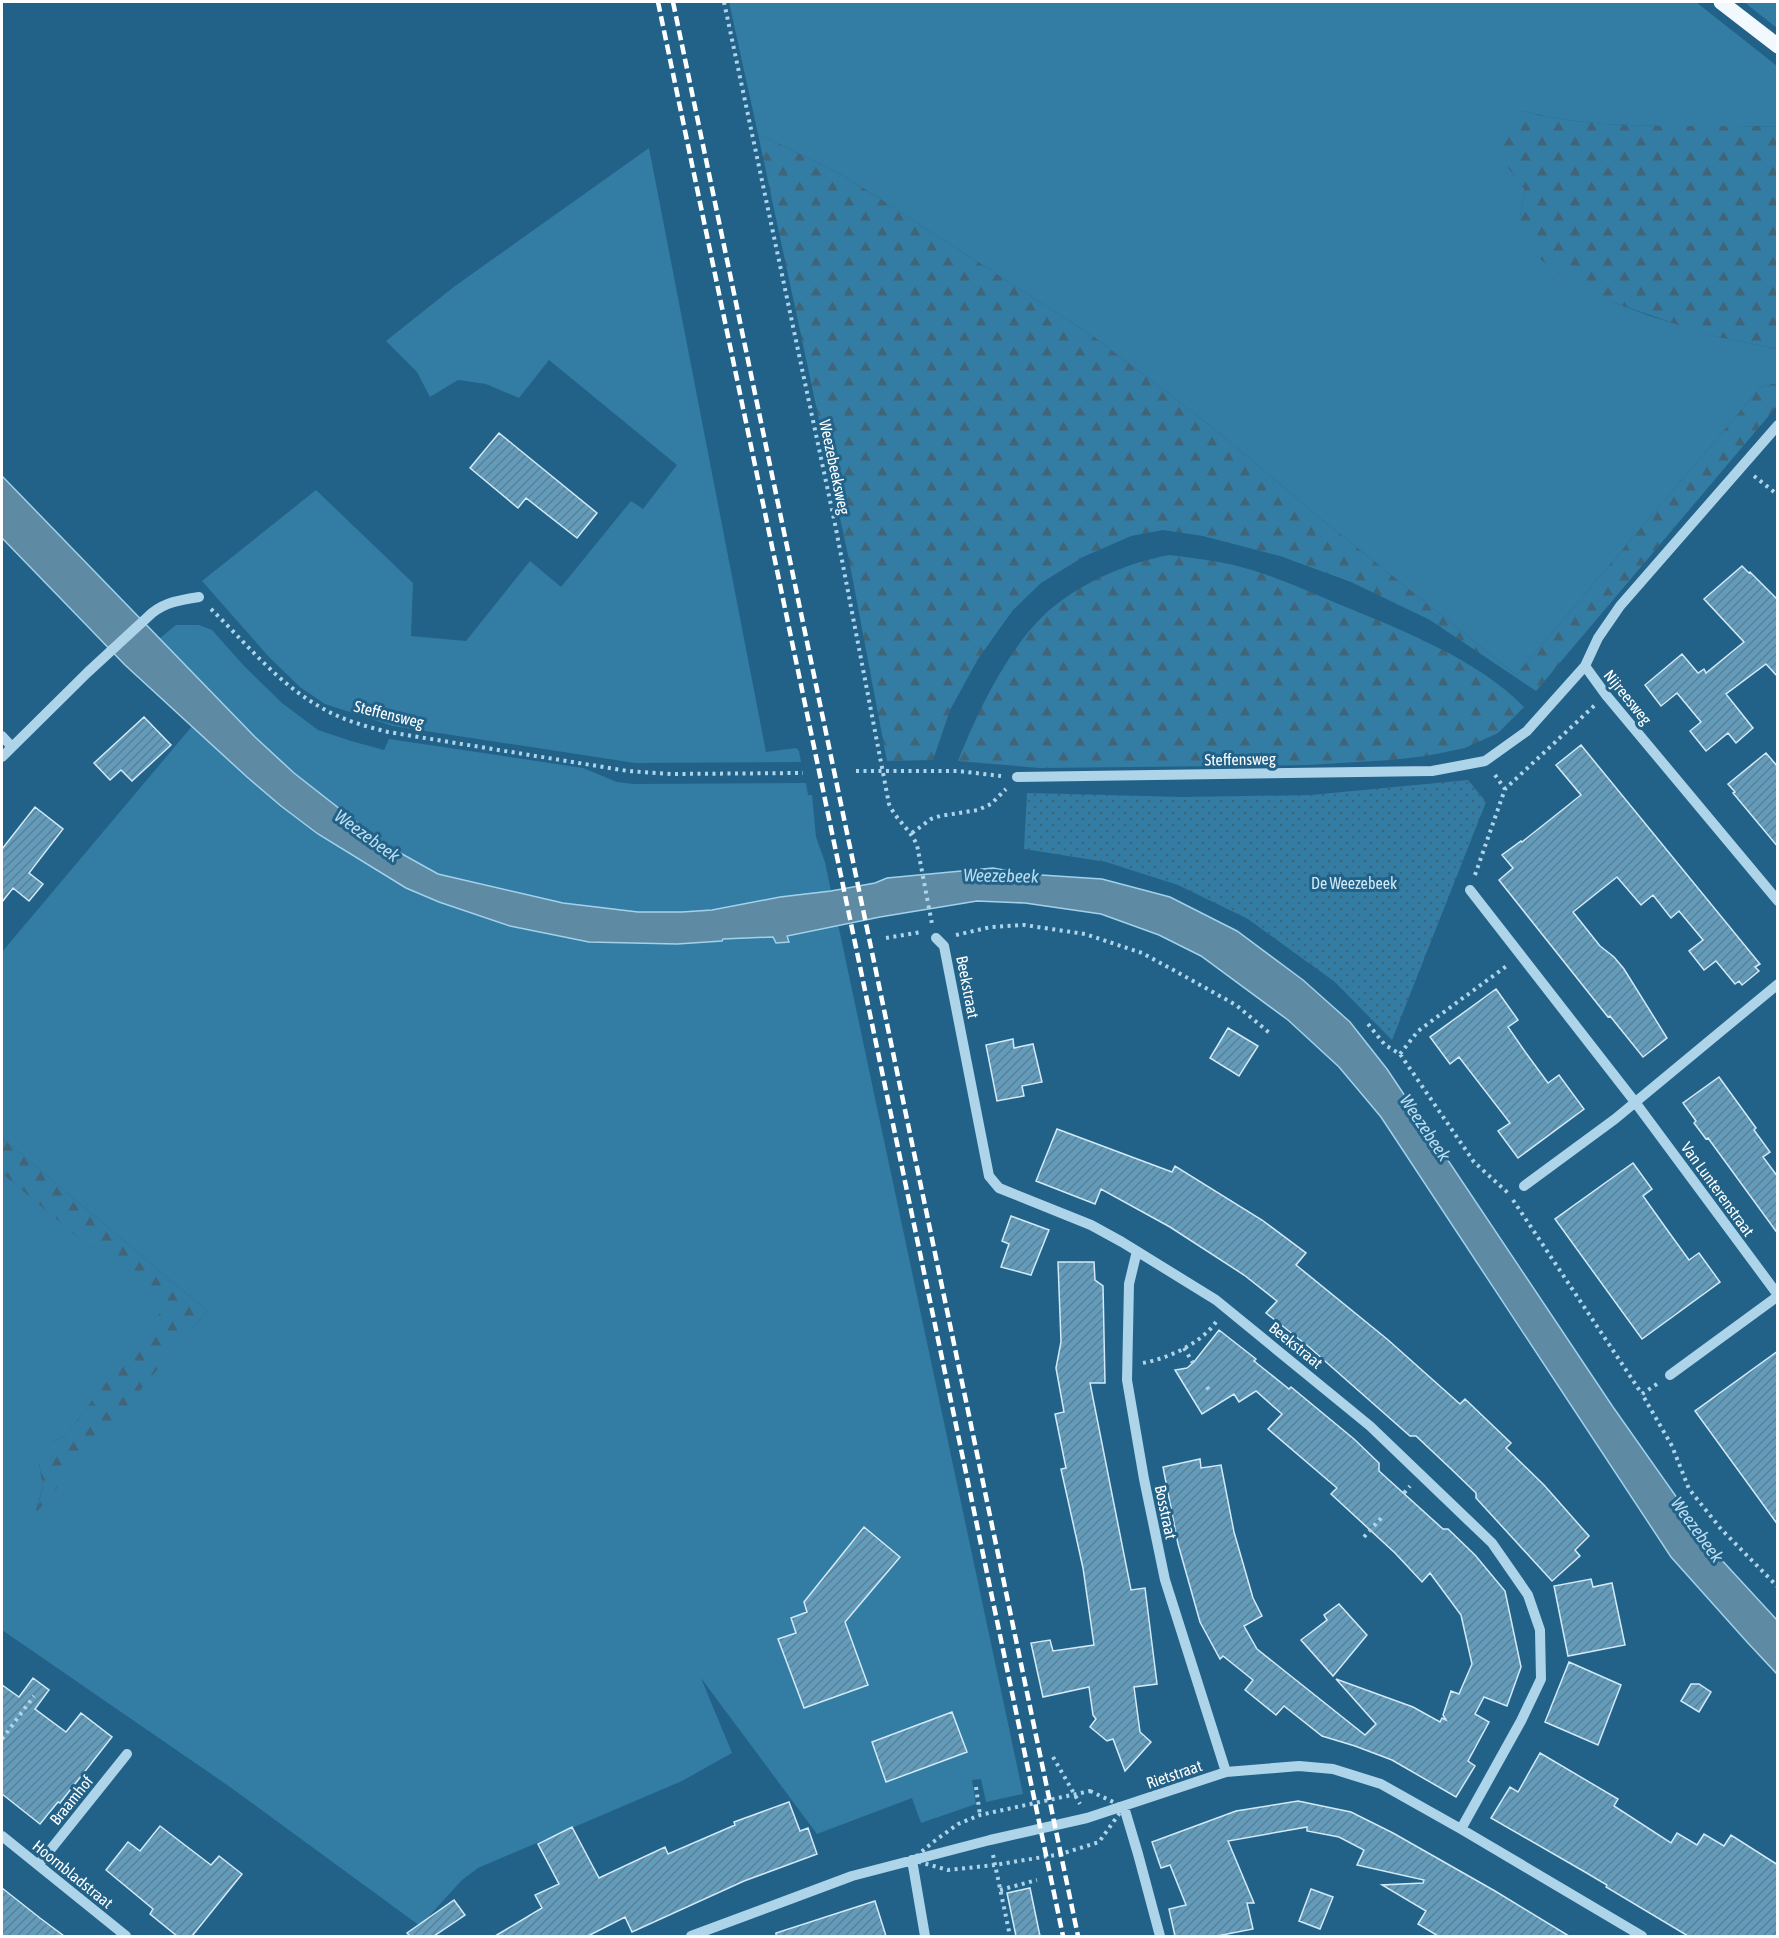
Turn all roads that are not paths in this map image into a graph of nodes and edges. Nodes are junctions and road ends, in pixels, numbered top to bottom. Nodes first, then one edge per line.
1 (1721, 2) edge
2 (1778, 46) edge
3 (1778, 424) edge
4 (199, 597) road end
5 (1585, 666) junction
6 (2, 736) edge
7 (12, 747) junction
8 (2, 757) edge
9 (1017, 777) road end
10 (1470, 890) road end
11 (1778, 901) edge
12 (935, 934) road end
13 (1778, 984) edge
14 (1635, 1102) junction
15 (1524, 1186) road end
16 (1137, 1251) junction
17 (1778, 1295) edge
18 (1670, 1375) road end
19 (126, 1755) dead end
20 (1226, 1772) junction
21 (1124, 1806) junction
22 (1461, 1829) junction
23 (2, 1836) edge
24 (912, 1860) junction
25 (39, 1864) junction
26 (125, 1936) edge
27 (691, 1936) edge
28 (925, 1936) edge
29 (1160, 1936) edge
30 (1642, 1936) edge

1 - 2 main road
3 - 5 street, Nijreesweg
4 - 7 street
5 - 9 street, Steffensweg
5 - 11 street, Nijreesweg
6 - 7 street
7 - 8 street
10 - 14 street, Van Lunterenstraat
12 - 16 street, Beekstraat
13 - 14 street
14 - 15 street
14 - 17 street, Van Lunterenstraat
16 - 20 street, Bosstraat
16 - 22 street, Beekstraat
17 - 18 street, Van Lunterenstraat
19 - 25 street, Braamhof
20 - 21 street, Rietstraat
20 - 22 street, Rietstraat
21 - 24 street, Rietstraat
21 - 29 street
22 - 30 street, Rietstraat
23 - 25 street, Hoornbladstraat
24 - 27 street, Rietstraat
24 - 28 street
25 - 26 street, Hoornbladstraat

